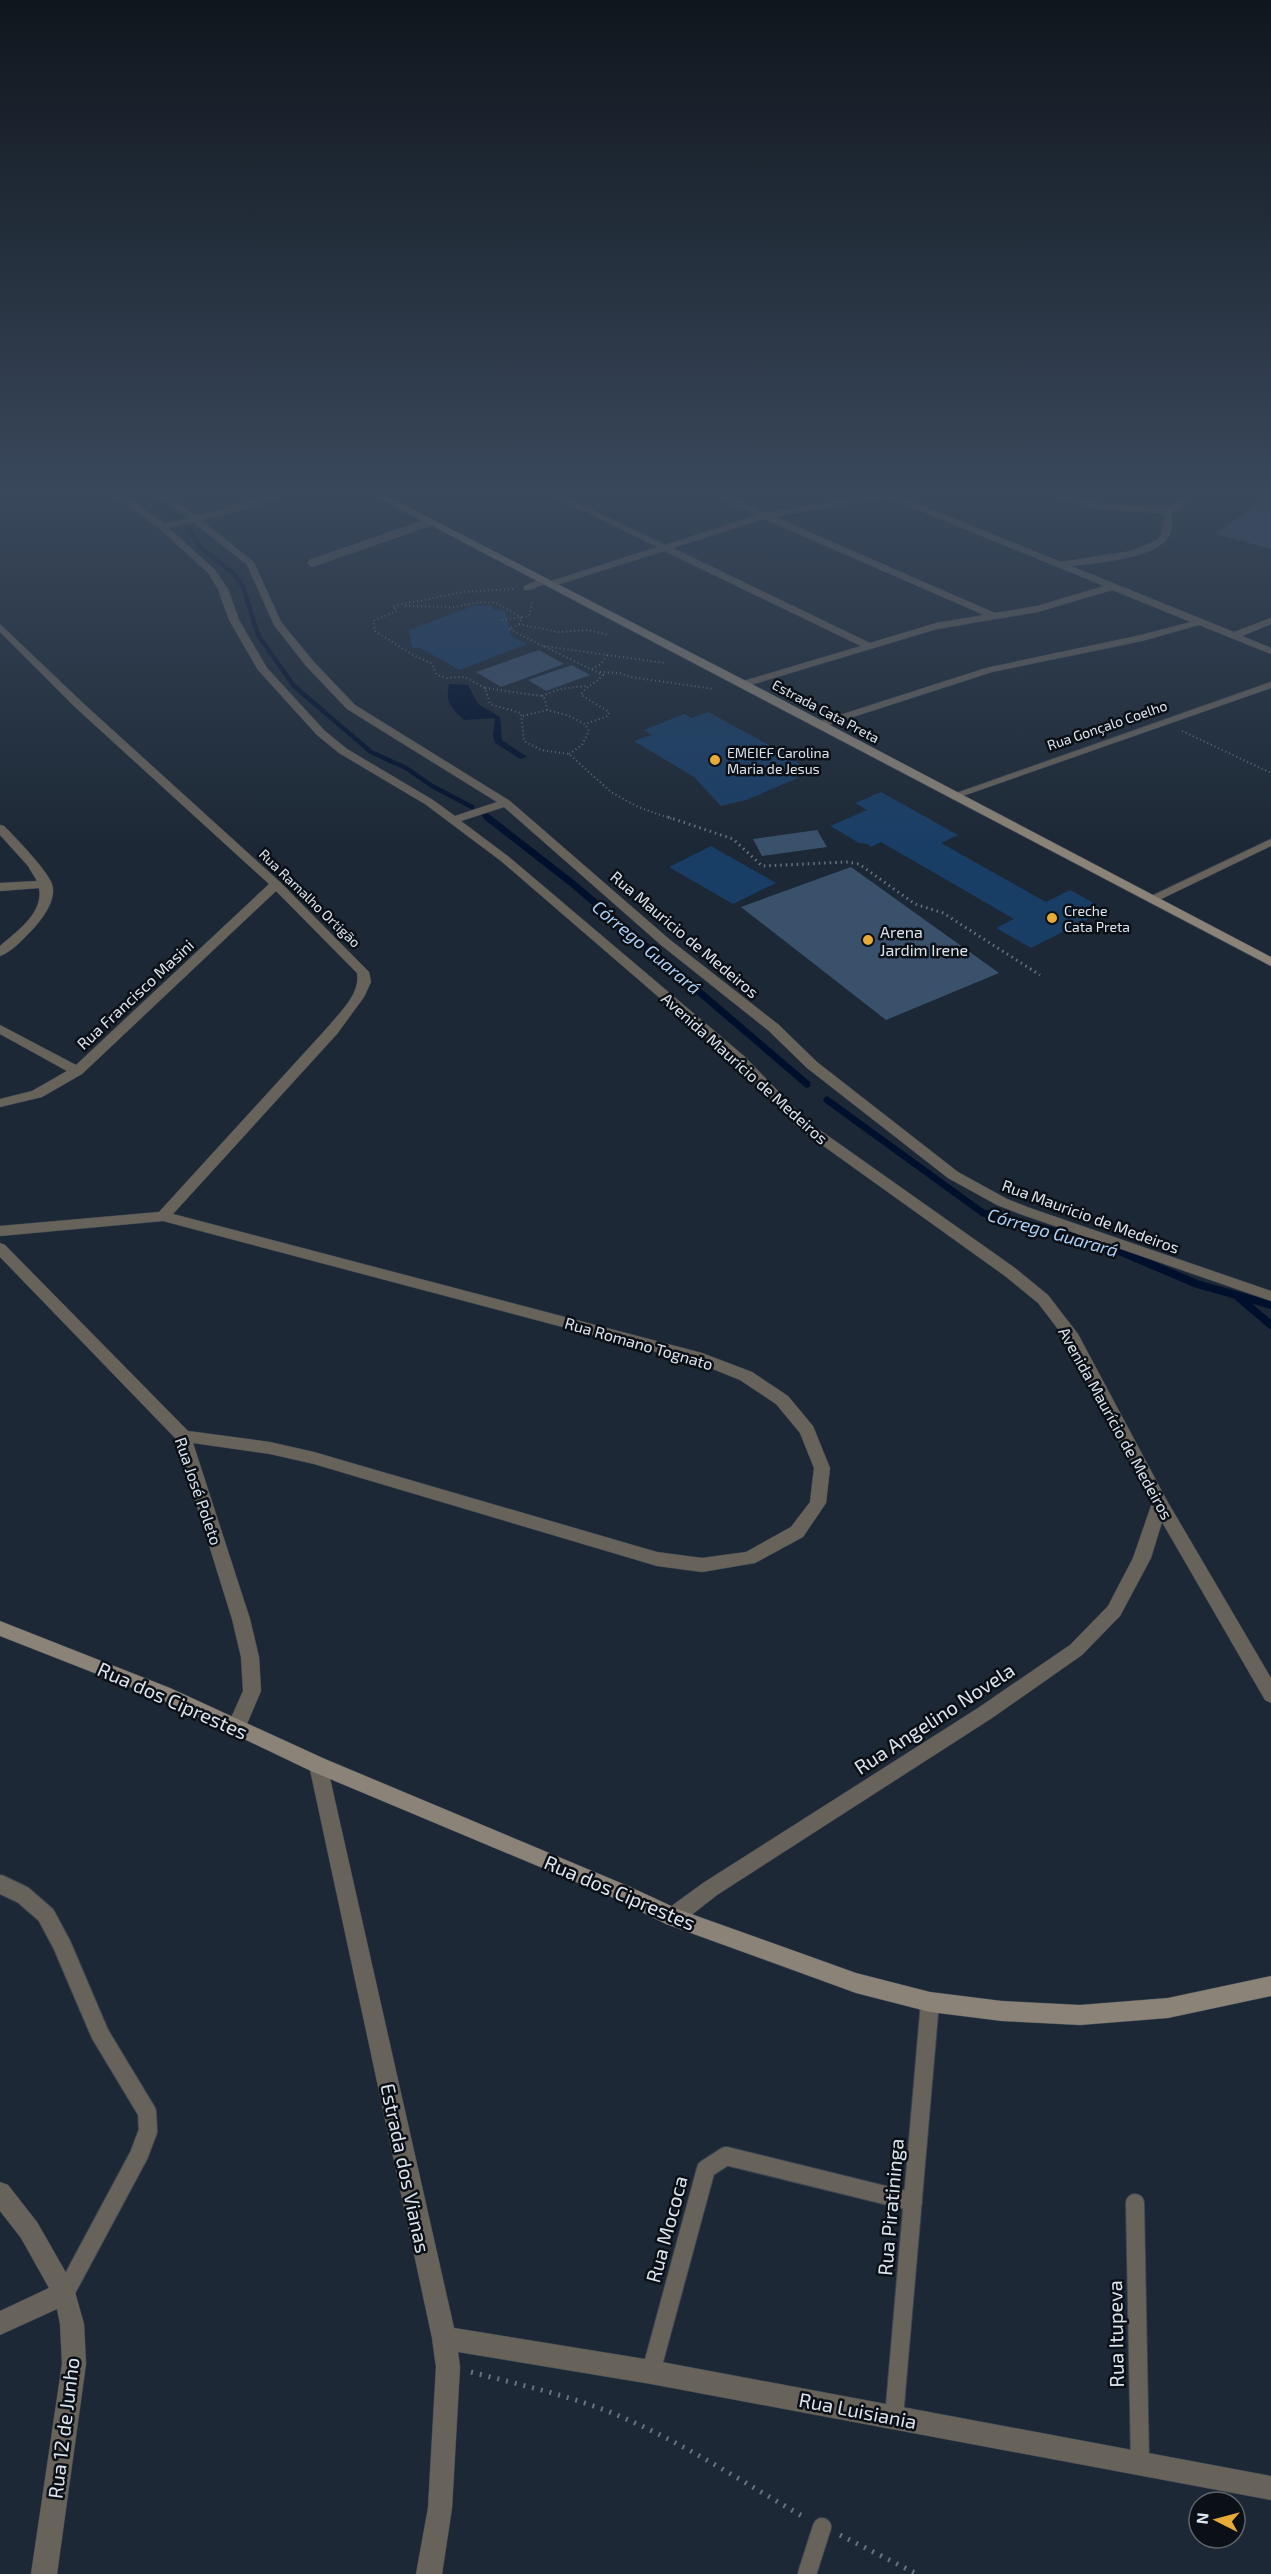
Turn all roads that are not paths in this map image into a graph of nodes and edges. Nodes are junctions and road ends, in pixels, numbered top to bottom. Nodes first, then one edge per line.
1 (230, 609) edge
2 (271, 609) edge
3 (600, 609) edge
4 (792, 609) edge
5 (978, 609) edge
6 (1037, 609) edge
7 (1165, 609) edge
8 (991, 615) junction
9 (1271, 621) edge
10 (1197, 622) junction
11 (1, 629) edge
12 (1233, 636) junction
13 (867, 645) junction
14 (1271, 651) edge
15 (744, 684) junction
16 (1271, 685) edge
17 (819, 724) junction
18 (953, 796) junction
19 (506, 803) junction
20 (453, 820) junction
21 (0, 828) edge
22 (1271, 842) edge
23 (46, 884) junction
24 (276, 884) junction
25 (0, 887) edge
26 (1151, 899) junction
27 (0, 952) edge
28 (1271, 962) edge
29 (0, 1029) edge
30 (77, 1071) junction
31 (0, 1103) edge
32 (163, 1216) junction
33 (0, 1231) edge
34 (0, 1248) edge
35 (1271, 1296) edge
36 (183, 1436) junction
37 (1160, 1503) junction
38 (0, 1628) edge
39 (1271, 1695) edge
40 (236, 1727) junction
41 (318, 1765) junction
42 (0, 1884) edge
43 (673, 1917) junction
44 (1271, 1986) edge
45 (930, 2002) junction
46 (0, 2193) edge
47 (913, 2202) junction
48 (1135, 2204) dead end
49 (65, 2293) junction
50 (0, 2323) edge
51 (444, 2338) junction
52 (651, 2372) junction
53 (894, 2417) junction
54 (1140, 2463) junction
55 (1271, 2488) edge
56 (822, 2527) road end
57 (44, 2574) edge
58 (429, 2574) edge
59 (807, 2574) edge

1 - 20 street, Avenida Maurício de Medeiros
2 - 19 street, Rua Mauricio de Medeiros
3 - 15 street, Estrada Cata Preta
4 - 13 street
5 - 8 street
6 - 8 street
7 - 10 street
8 - 13 street
9 - 12 street
10 - 12 street
10 - 17 street
11 - 24 street, Rua Ramalho Ortigão
12 - 14 street
13 - 15 street
15 - 17 street, Estrada Cata Preta
16 - 18 street, Rua Gonçalo Coelho
17 - 18 street, Estrada Cata Preta
18 - 26 street, Estrada Cata Preta
19 - 20 street
19 - 35 street, Rua Mauricio de Medeiros
20 - 37 street, Avenida Maurício de Medeiros
21 - 23 street
22 - 26 street
23 - 25 street
23 - 27 street
24 - 30 street, Rua Francisco Masini
24 - 32 street, Rua Ramalho Ortigão
26 - 28 street, Estrada Cata Preta
29 - 30 street
30 - 31 street, Rua Francisco Masini
32 - 33 street, Rua Romano Tognato
32 - 36 street, Rua Romano Tognato
34 - 36 street, Rua José Poleto
36 - 40 street, Rua José Poleto
37 - 39 street, Avenida Maurício de Medeiros
37 - 43 street, Rua Angelino Novela
38 - 40 street, Rua dos Ciprestes
40 - 41 street, Rua dos Ciprestes
41 - 43 street, Rua dos Ciprestes
41 - 51 street, Estrada dos Vianas
42 - 49 lane
43 - 45 street, Rua dos Ciprestes
44 - 45 street, Rua dos Ciprestes
45 - 47 lane, Rua Piratininga
46 - 49 street, Rua 12 de Junho
47 - 52 lane, Rua Mococa
47 - 53 lane, Rua Piratininga
48 - 54 lane, Rua Itupeva
49 - 50 street
49 - 57 street, Rua 12 de Junho
51 - 52 street, Rua Luisiania
51 - 58 street, Estrada dos Vianas
52 - 53 street, Rua Luisiania
53 - 54 street, Rua Luisiania
54 - 55 street, Rua Luisiania
56 - 59 lane

